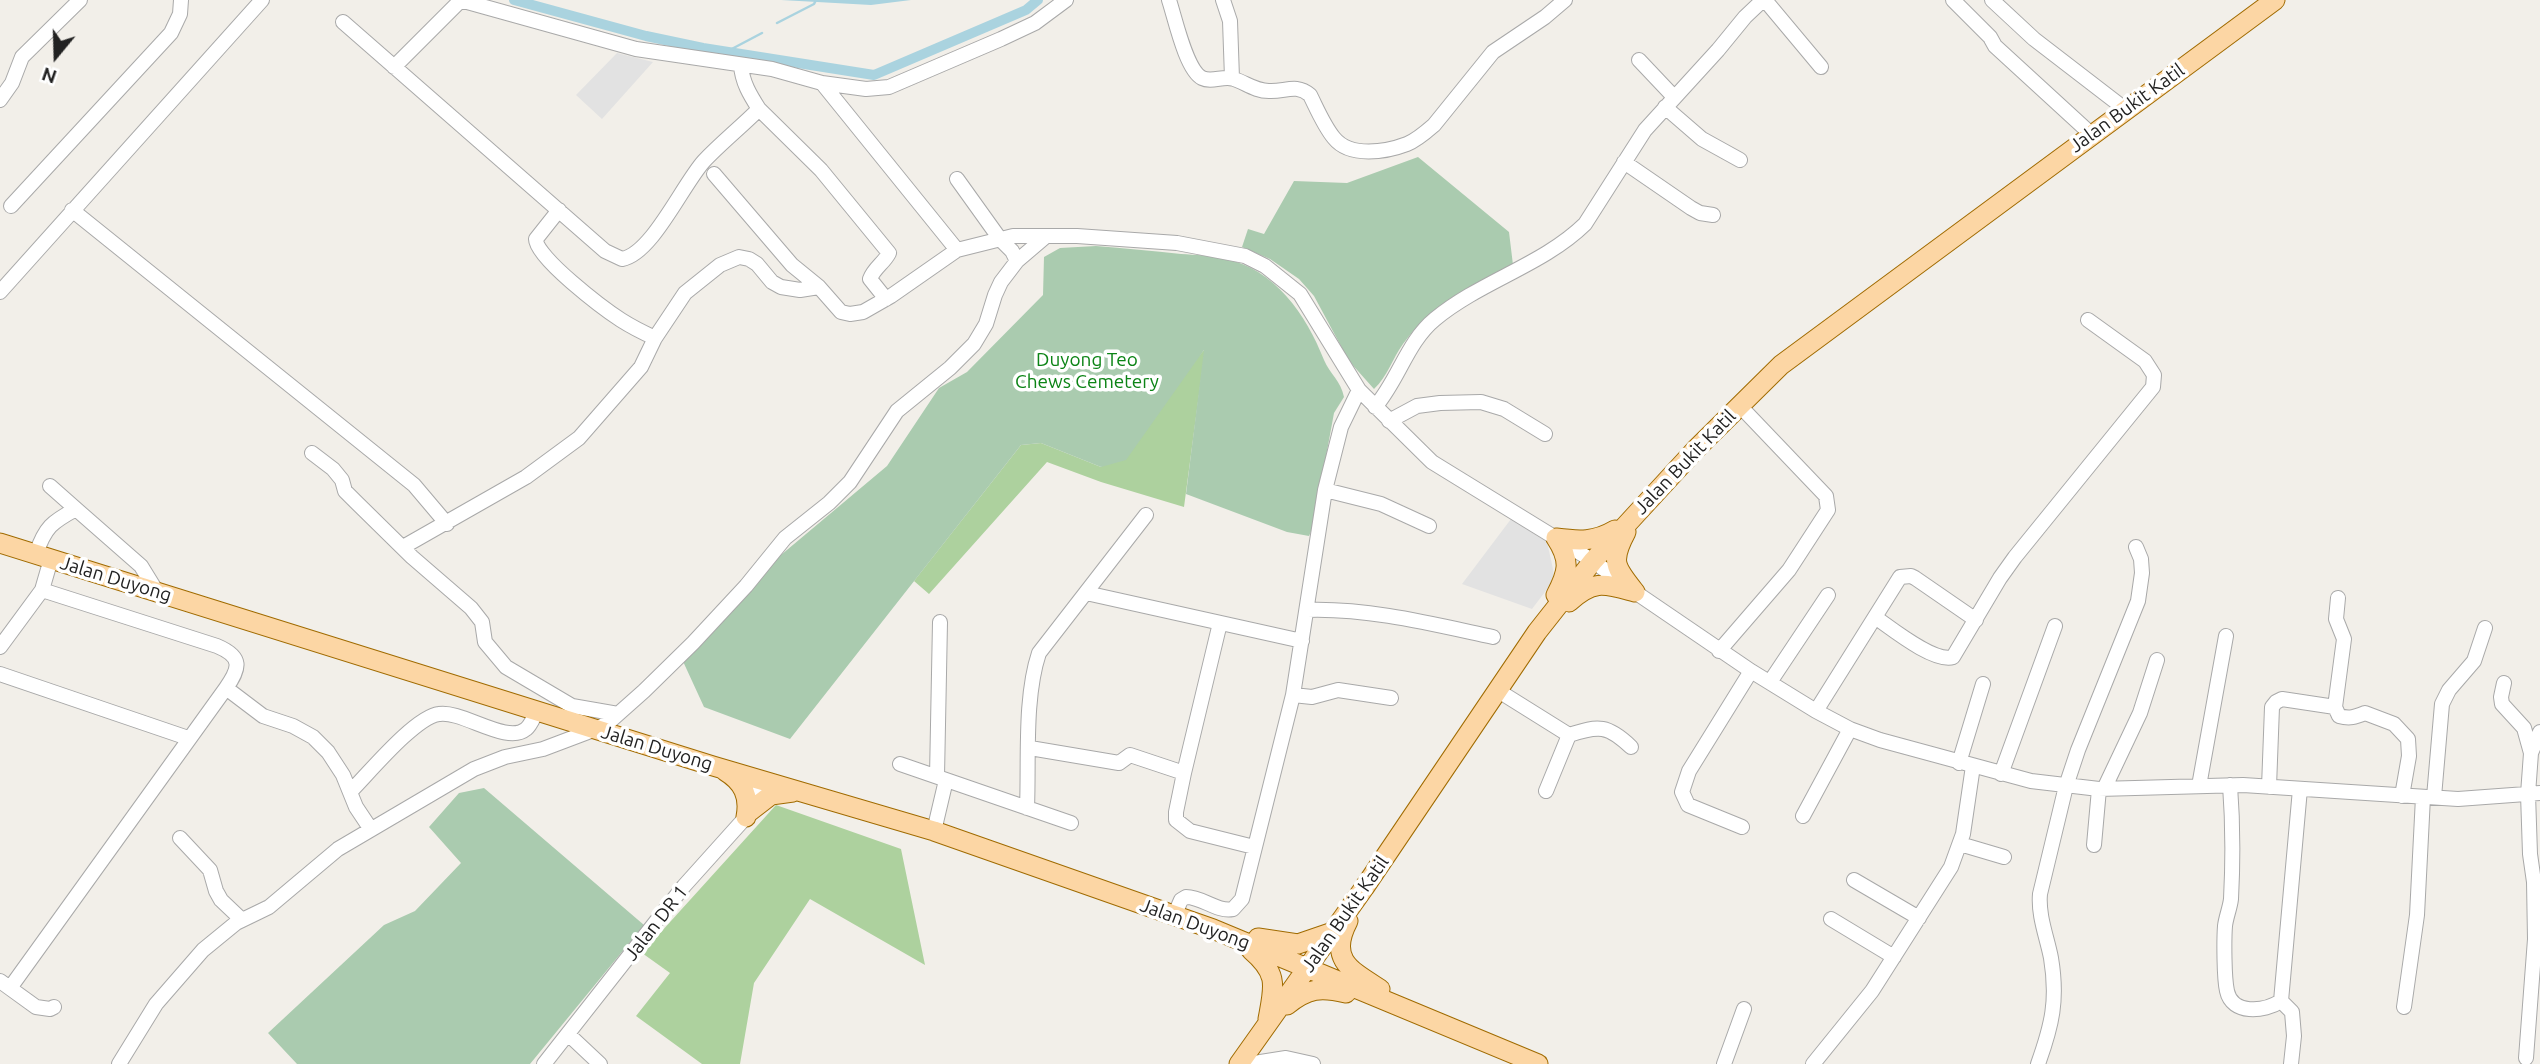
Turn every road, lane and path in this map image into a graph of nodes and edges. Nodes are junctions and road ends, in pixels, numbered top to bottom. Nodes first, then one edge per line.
1 (80, 0) edge
2 (181, 0) edge
3 (262, 0) edge
4 (461, 0) edge
5 (1066, 0) edge
6 (1169, 0) edge
7 (1223, 0) edge
8 (1565, 0) edge
9 (1953, 0) edge
10 (1992, 0) edge
11 (2276, 0) edge
12 (1757, 2) edge
13 (343, 22) dead end
14 (1639, 60) dead end
15 (741, 65) junction
16 (394, 67) junction
17 (1821, 67) dead end
18 (1232, 78) junction
19 (822, 83) junction
20 (0, 100) edge
21 (1670, 102) junction
22 (759, 109) junction
23 (2125, 109) junction
24 (2091, 134) junction
25 (1740, 160) dead end
26 (1624, 162) junction
27 (714, 174) dead end
28 (957, 178) dead end
29 (11, 206) dead end
30 (559, 210) junction
31 (72, 211) junction
32 (1713, 215) dead end
33 (1044, 237) junction
34 (999, 239) junction
35 (957, 250) junction
36 (1017, 261) junction
37 (819, 287) junction
38 (0, 292) edge
39 (886, 299) junction
40 (2088, 320) dead end
41 (655, 338) junction
42 (1359, 390) junction
43 (1740, 406) junction
44 (1375, 407) junction
45 (1390, 421) junction
46 (1545, 434) dead end
47 (312, 453) dead end
48 (50, 486) dead end
49 (1325, 490) junction
50 (1641, 507) junction
51 (76, 509) junction
52 (1146, 515) dead end
53 (447, 524) junction
54 (1625, 525) junction
55 (1429, 526) dead end
56 (1556, 538) junction
57 (0, 543) edge
58 (403, 547) junction
59 (2136, 547) dead end
60 (43, 556) junction
61 (1593, 561) junction
62 (42, 590) junction
63 (157, 592) junction
64 (1635, 592) junction
65 (1086, 593) junction
66 (1828, 595) dead end
67 (2338, 598) dead end
68 (1307, 610) junction
69 (1875, 617) junction
70 (1976, 620) junction
71 (940, 622) dead end
72 (1220, 623) junction
73 (2055, 626) dead end
74 (2485, 628) dead end
75 (1537, 632) junction
76 (2226, 636) dead end
77 (1493, 637) dead end
78 (1302, 641) junction
79 (0, 647) edge
80 (1719, 651) junction
81 (2157, 660) dead end
82 (1751, 671) junction
83 (0, 674) edge
84 (1770, 682) junction
85 (1983, 684) dead end
86 (2504, 684) dead end
87 (226, 688) junction
88 (1497, 691) junction
89 (1293, 695) junction
90 (1391, 698) dead end
91 (2335, 707) junction
92 (537, 711) junction
93 (1816, 711) junction
94 (618, 714) junction
95 (596, 729) junction
96 (1850, 729) junction
97 (2540, 732) edge
98 (1569, 735) junction
99 (188, 738) junction
100 (1632, 747) dead end
101 (1030, 748) junction
102 (2531, 753) junction
103 (900, 764) dead end
104 (1966, 764) junction
105 (713, 766) junction
106 (1184, 773) junction
107 (2001, 774) junction
108 (941, 778) junction
109 (763, 780) junction
110 (2230, 785) junction
111 (2066, 786) junction
112 (2199, 786) junction
113 (2269, 787) junction
114 (2102, 789) junction
115 (2300, 789) junction
116 (801, 791) junction
117 (1546, 791) dead end
118 (351, 792) junction
119 (2534, 794) edge
120 (2402, 796) junction
121 (2429, 797) junction
122 (1027, 808) junction
123 (748, 815) junction
124 (1803, 816) dead end
125 (1071, 823) dead end
126 (1742, 827) dead end
127 (370, 828) junction
128 (934, 831) junction
129 (180, 838) dead end
130 (1960, 844) junction
131 (2094, 845) dead end
132 (1254, 847) junction
133 (2004, 856) dead end
134 (1854, 880) dead end
135 (1364, 888) junction
136 (1174, 916) junction
137 (1919, 918) junction
138 (1831, 919) dead end
139 (242, 920) junction
140 (1213, 929) junction
141 (1333, 932) junction
142 (1240, 940) junction
143 (1894, 957) junction
144 (1308, 968) junction
145 (5, 984) edge
146 (2280, 1001) junction
147 (54, 1007) dead end
148 (2404, 1007) dead end
149 (1744, 1009) dead end
150 (1424, 1018) junction
151 (1268, 1022) junction
152 (568, 1034) junction
153 (2526, 1058) dead end
154 (119, 1064) edge
155 (544, 1064) edge
156 (600, 1064) edge
157 (1239, 1064) edge
158 (1248, 1064) edge
159 (1313, 1064) edge
160 (1538, 1064) edge
161 (1724, 1064) edge
162 (1813, 1064) edge
163 (2038, 1064) edge
164 (2291, 1064) edge

1 - 20 street
2 - 29 street
3 - 31 street
4 - 15 street
4 - 16 street
5 - 19 street
6 - 18 street
7 - 18 street
8 - 18 street
9 - 24 street
10 - 23 street
11 - 23 main road, Jalan Bukit Katil
12 - 17 street
12 - 21 street
13 - 16 street
14 - 21 street
15 - 19 street
15 - 22 street
16 - 30 street
19 - 35 street
21 - 25 street
21 - 26 street
22 - 30 street
22 - 39 street
23 - 24 main road, Jalan Bukit Katil
24 - 43 main road, Jalan Bukit Katil
26 - 32 street
26 - 44 street
27 - 37 street
28 - 34 street
30 - 41 street
31 - 38 street
31 - 53 street
33 - 34 street
33 - 36 street
33 - 42 street
34 - 35 street
34 - 36 street
35 - 39 street
36 - 94 street
37 - 39 street
37 - 41 street
40 - 70 street
41 - 53 street
42 - 44 street
42 - 49 street
43 - 50 main road, Jalan Bukit Katil
43 - 80 street
44 - 45 street
45 - 46 street
45 - 56 street
47 - 58 street
48 - 51 street
49 - 55 street
49 - 68 street
50 - 54 main road, Jalan Bukit Katil
50 - 64 main road
51 - 60 street
51 - 63 street
52 - 65 street
53 - 58 street
54 - 56 main road
54 - 61 main road, Jalan Bukit Katil
56 - 61 street
56 - 75 main road
57 - 60 main road, Jalan Duyong
58 - 94 street
59 - 111 street
60 - 62 street
60 - 63 main road, Jalan Duyong
61 - 64 street
61 - 75 main road, Jalan Bukit Katil
62 - 79 street
62 - 87 street
63 - 92 main road, Jalan Duyong
64 - 75 main road
64 - 80 street
65 - 72 street
65 - 101 street
66 - 84 street
67 - 91 street
68 - 77 street
68 - 78 street
69 - 70 street
69 - 70 street
69 - 93 street
71 - 108 street
72 - 78 street
72 - 106 street
73 - 107 street
74 - 121 street
75 - 88 main road, Jalan Bukit Katil
76 - 112 street
78 - 89 street
80 - 82 street
81 - 114 street
82 - 84 street
82 - 126 street
83 - 99 street
84 - 93 street
85 - 104 street
86 - 102 street
87 - 99 street
87 - 118 street
88 - 98 street
88 - 135 main road, Jalan Bukit Katil
89 - 90 street
89 - 132 street
91 - 113 street
91 - 120 street
92 - 95 main road, Jalan Duyong
92 - 118 street
93 - 96 street
94 - 95 street
95 - 105 main road, Jalan Duyong
95 - 127 street
96 - 104 street
96 - 124 street
97 - 102 street
98 - 100 street
98 - 117 street
99 - 145 street
101 - 106 street
101 - 122 street
102 - 119 street
103 - 108 street
104 - 107 street
104 - 130 street
105 - 109 main road, Jalan Duyong
105 - 123 main road
106 - 132 street
107 - 111 street
108 - 122 street
108 - 128 street
109 - 116 main road, Jalan Duyong
109 - 123 street, Jalan DR 1
110 - 112 street
110 - 113 street
110 - 146 street
111 - 114 street
111 - 163 street
112 - 114 street
113 - 115 street
114 - 131 street
115 - 120 street
115 - 146 street
116 - 123 main road
116 - 128 main road, Jalan Duyong
118 - 127 street
119 - 121 street
119 - 153 street
120 - 121 street
121 - 148 street
122 - 125 street
123 - 152 street, Jalan DR 1
127 - 139 street
128 - 136 main road, Jalan Duyong
129 - 139 street
130 - 133 street
130 - 137 street
132 - 136 street
134 - 137 street
135 - 141 main road, Jalan Bukit Katil
135 - 150 main road
136 - 140 main road, Jalan Duyong
137 - 143 street
138 - 143 street
139 - 154 street
140 - 141 main road
140 - 142 main road, Jalan Duyong
141 - 144 main road, Jalan Bukit Katil
142 - 144 main road, Jalan Duyong
142 - 151 main road
143 - 162 street
144 - 150 main road, Jalan Duyong
144 - 151 main road, Jalan Bukit Katil
145 - 147 street
146 - 164 street
149 - 161 street
150 - 151 main road
150 - 160 main road
151 - 157 main road, Jalan Bukit Katil
152 - 155 street, Jalan DR 1
152 - 156 street
158 - 159 street

